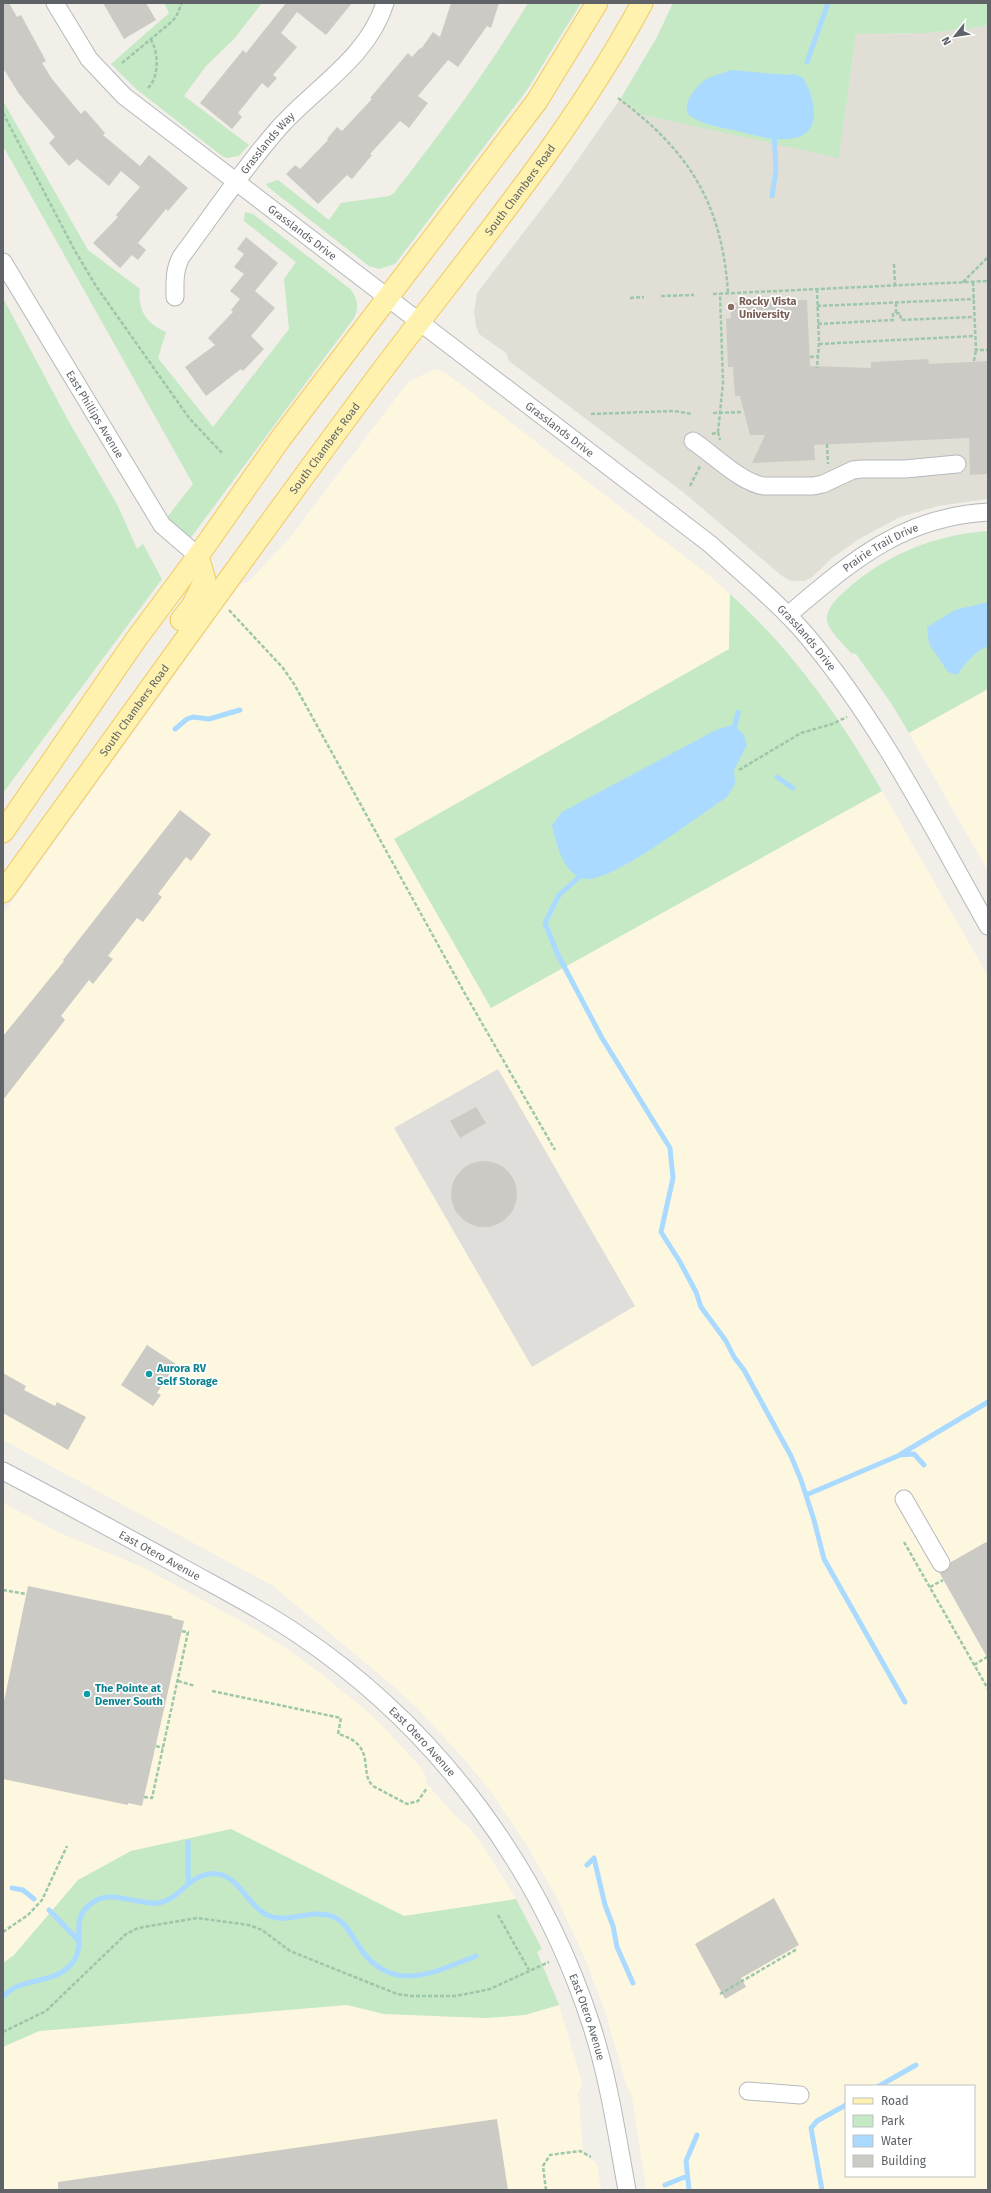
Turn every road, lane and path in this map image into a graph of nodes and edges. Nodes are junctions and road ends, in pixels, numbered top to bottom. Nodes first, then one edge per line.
1 (55, 3) edge
2 (182, 3) edge
3 (385, 3) edge
4 (597, 3) edge
5 (642, 3) edge
6 (151, 40) junction
7 (122, 63) dead end
8 (148, 88) dead end
9 (618, 98) dead end
10 (3, 113) edge
11 (237, 183) junction
12 (988, 257) edge
13 (3, 262) edge
14 (894, 264) dead end
15 (988, 281) edge
16 (962, 282) junction
17 (973, 282) junction
18 (895, 285) junction
19 (817, 289) junction
20 (720, 293) junction
21 (728, 293) junction
22 (713, 294) dead end
23 (694, 295) dead end
24 (175, 296) dead end
25 (661, 296) dead end
26 (644, 297) dead end
27 (387, 298) junction
28 (630, 298) dead end
29 (974, 299) junction
30 (896, 303) junction
31 (817, 306) junction
32 (896, 313) junction
33 (974, 317) junction
34 (418, 322) junction
35 (818, 324) junction
36 (975, 336) junction
37 (819, 344) junction
38 (976, 350) junction
39 (988, 350) edge
40 (819, 356) junction
41 (810, 357) dead end
42 (974, 362) dead end
43 (817, 368) dead end
44 (743, 412) dead end
45 (713, 413) dead end
46 (721, 413) junction
47 (591, 414) dead end
48 (692, 414) dead end
49 (718, 432) junction
50 (710, 436) dead end
51 (693, 441) dead end
52 (722, 444) dead end
53 (827, 444) dead end
54 (222, 453) dead end
55 (699, 463) dead end
56 (957, 464) dead end
57 (829, 469) dead end
58 (690, 486) dead end
59 (988, 512) edge
60 (198, 556) junction
61 (213, 599) junction
62 (788, 615) junction
63 (133, 709) junction
64 (861, 709) junction
65 (739, 770) dead end
66 (3, 832) edge
67 (3, 892) edge
68 (988, 926) edge
69 (555, 1150) dead end
70 (3, 1471) edge
71 (904, 1499) dead end
72 (904, 1542) dead end
73 (942, 1571) joint
74 (930, 1587) junction
75 (3, 1590) edge
76 (26, 1594) dead end
77 (182, 1631) dead end
78 (987, 1657) dead end
79 (974, 1665) junction
80 (172, 1682) dead end
81 (177, 1682) junction
82 (195, 1686) dead end
83 (988, 1689) edge
84 (212, 1691) dead end
85 (156, 1746) dead end
86 (163, 1748) junction
87 (427, 1788) dead end
88 (144, 1797) dead end
89 (67, 1846) dead end
90 (498, 1915) dead end
91 (3, 1932) edge
92 (797, 1949) dead end
93 (564, 1955) junction
94 (529, 1970) junction
95 (720, 1994) dead end
96 (3, 2032) edge
97 (748, 2091) dead end
98 (800, 2095) dead end
99 (591, 2157) dead end
100 (546, 2190) edge
101 (627, 2190) edge

1 - 11 street, Grasslands Drive
2 - 6 path
3 - 11 street, Grasslands Way
4 - 27 main road
5 - 34 main road, South Chambers Road
6 - 7 path
6 - 8 path
9 - 21 path
10 - 54 path
11 - 24 street, Grasslands Way
11 - 27 street, Grasslands Drive
12 - 16 path
13 - 60 street, East Phillips Avenue
14 - 18 path
15 - 17 path
16 - 17 path
16 - 18 path
17 - 29 path
18 - 19 path
19 - 21 path
19 - 31 path
20 - 21 path
20 - 22 path
20 - 46 path
23 - 25 path
26 - 28 path
27 - 34 street, Grasslands Drive
27 - 60 main road
29 - 30 path
29 - 33 path
30 - 31 path
30 - 32 path
31 - 35 path
32 - 33 path
32 - 35 path
33 - 36 path
34 - 61 main road, South Chambers Road
34 - 62 street, Grasslands Drive
35 - 37 path
36 - 37 path
36 - 38 path
37 - 40 path
38 - 39 path
38 - 42 path
40 - 41 path
40 - 43 path
44 - 46 path
45 - 46 path
46 - 49 path
47 - 48 path
49 - 50 path
49 - 52 path
51 - 56 street
53 - 57 path
55 - 58 path
59 - 62 street, Prairie Trail Drive
60 - 63 main road
60 - 66 main road
61 - 63 main road, South Chambers Road
61 - 69 path
62 - 64 street, Grasslands Drive
63 - 67 main road, South Chambers Road
64 - 65 path
64 - 68 street, Grasslands Drive
70 - 93 street, East Otero Avenue
71 - 73 street
72 - 74 path
73 - 74 path
74 - 79 path
75 - 76 path
77 - 81 path
78 - 79 path
79 - 83 path
80 - 81 path
81 - 82 path
81 - 86 path
84 - 87 path
85 - 86 path
86 - 88 path
89 - 91 path
90 - 94 path
92 - 95 path
93 - 94 path
93 - 101 street, East Otero Avenue
94 - 96 path
97 - 98 street
99 - 100 path

